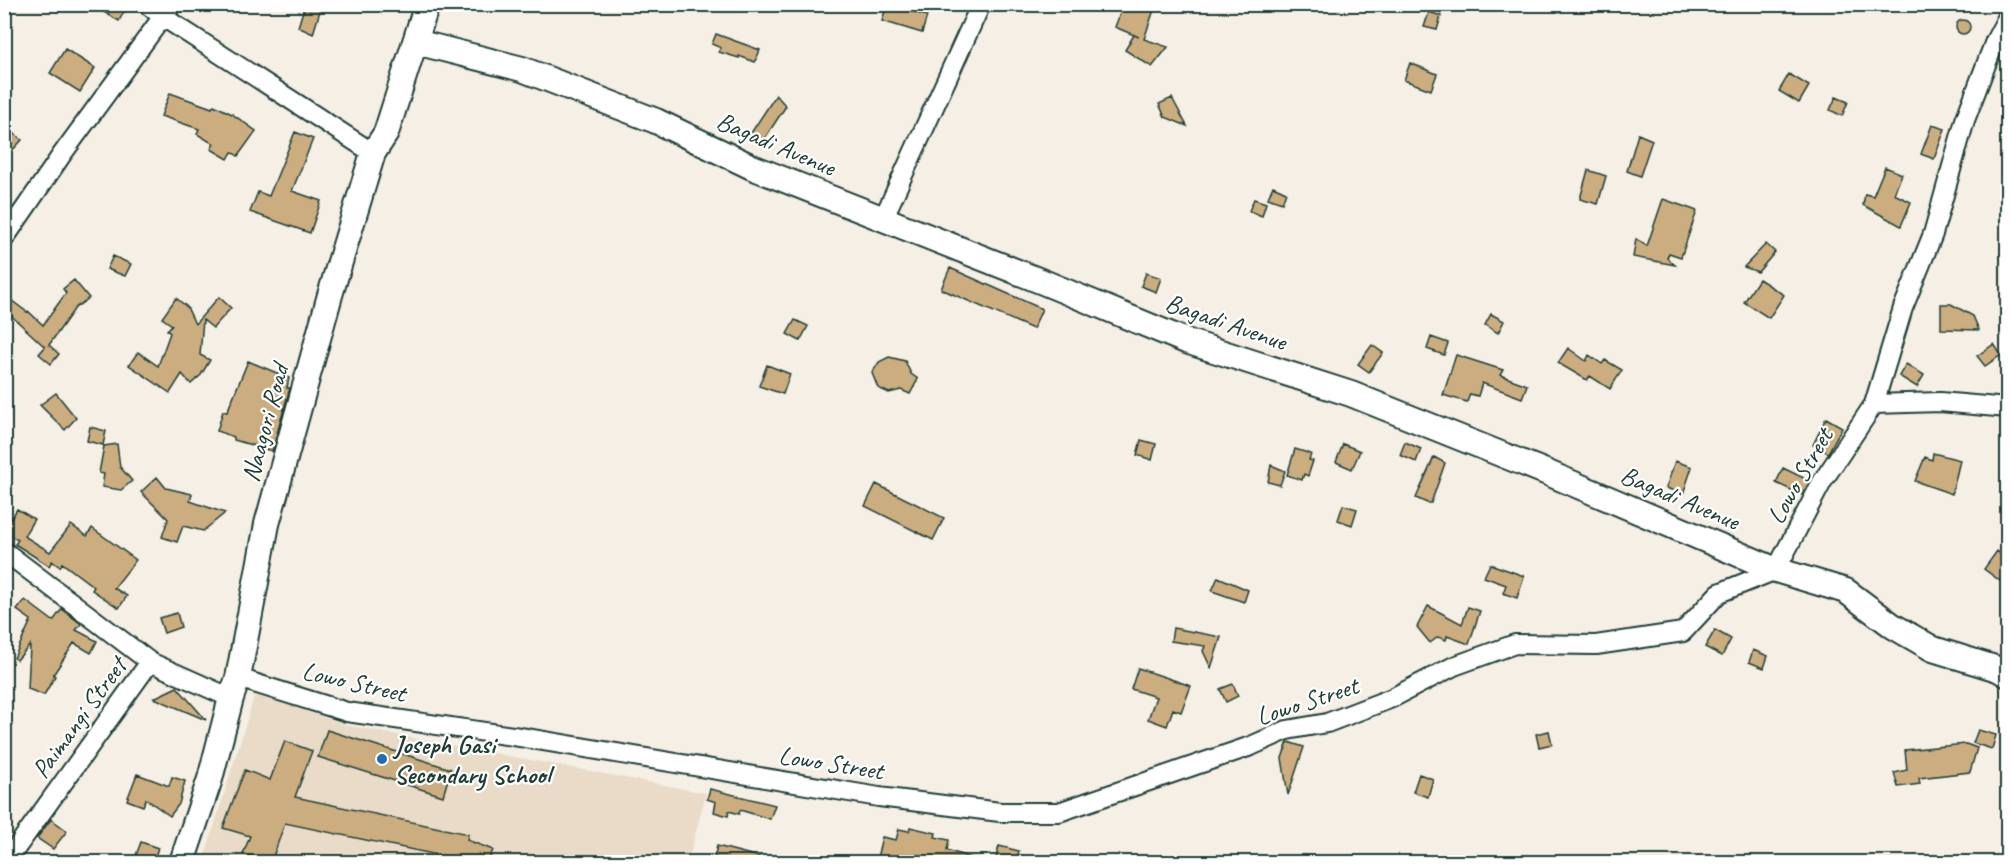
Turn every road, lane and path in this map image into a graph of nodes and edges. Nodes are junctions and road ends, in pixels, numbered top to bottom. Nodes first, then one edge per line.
1 (147, 4) edge
2 (427, 4) edge
3 (981, 4) edge
4 (167, 11) edge
5 (2007, 16) edge
6 (416, 42) junction
7 (373, 153) junction
8 (883, 219) junction
9 (4, 239) edge
10 (1874, 405) junction
11 (2007, 408) edge
12 (4, 551) edge
13 (1776, 570) junction
14 (150, 662) junction
15 (2007, 675) edge
16 (234, 688) junction
17 (6, 862) edge
18 (182, 862) edge

1 - 4 street
2 - 6 street, Naagori Road
3 - 8 street
4 - 7 street
4 - 9 street
5 - 10 street, Lowo Street
6 - 7 street, Naagori Road
6 - 8 street, Bagadi Avenue
7 - 16 street, Naagori Road
8 - 13 street, Bagadi Avenue
10 - 11 street
10 - 13 street, Lowo Street
12 - 14 street, Lowo Street
13 - 15 street, Bagadi Avenue
13 - 16 street, Lowo Street
14 - 16 street, Lowo Street
14 - 17 street, Paimangi Street
16 - 18 street, Naagori Road

